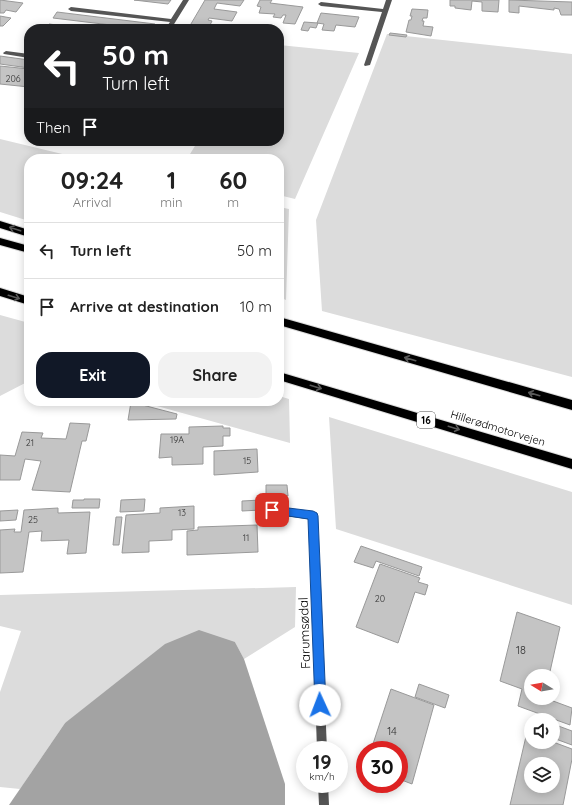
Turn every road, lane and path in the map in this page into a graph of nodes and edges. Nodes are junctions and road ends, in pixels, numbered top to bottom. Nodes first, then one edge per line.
1 (186, 0) edge
2 (389, 0) edge
3 (321, 4) dead end
4 (71, 9) dead end
5 (385, 11) junction
6 (173, 21) junction
7 (171, 24) edge
8 (6, 53) dead end
9 (24, 55) edge
10 (367, 65) dead end
11 (0, 224) edge
12 (24, 232) edge
13 (0, 241) edge
14 (24, 248) edge
15 (0, 292) edge
16 (24, 299) edge
17 (284, 322) edge
18 (284, 378) edge
19 (572, 405) edge
20 (572, 464) edge
21 (272, 510) dead end
22 (322, 741) edge
23 (323, 793) edge
24 (324, 805) edge

1 - 6 street
2 - 5 street
3 - 5 street
4 - 6 street
5 - 10 street
6 - 7 street
8 - 9 street
12 -> 11 highway
13 - 14 highway
15 -> 16 highway
19 -> 17 highway
18 -> 20 highway, Hillerødmotorvejen / 16
21 - 22 street, Farumsødal
23 - 24 street

